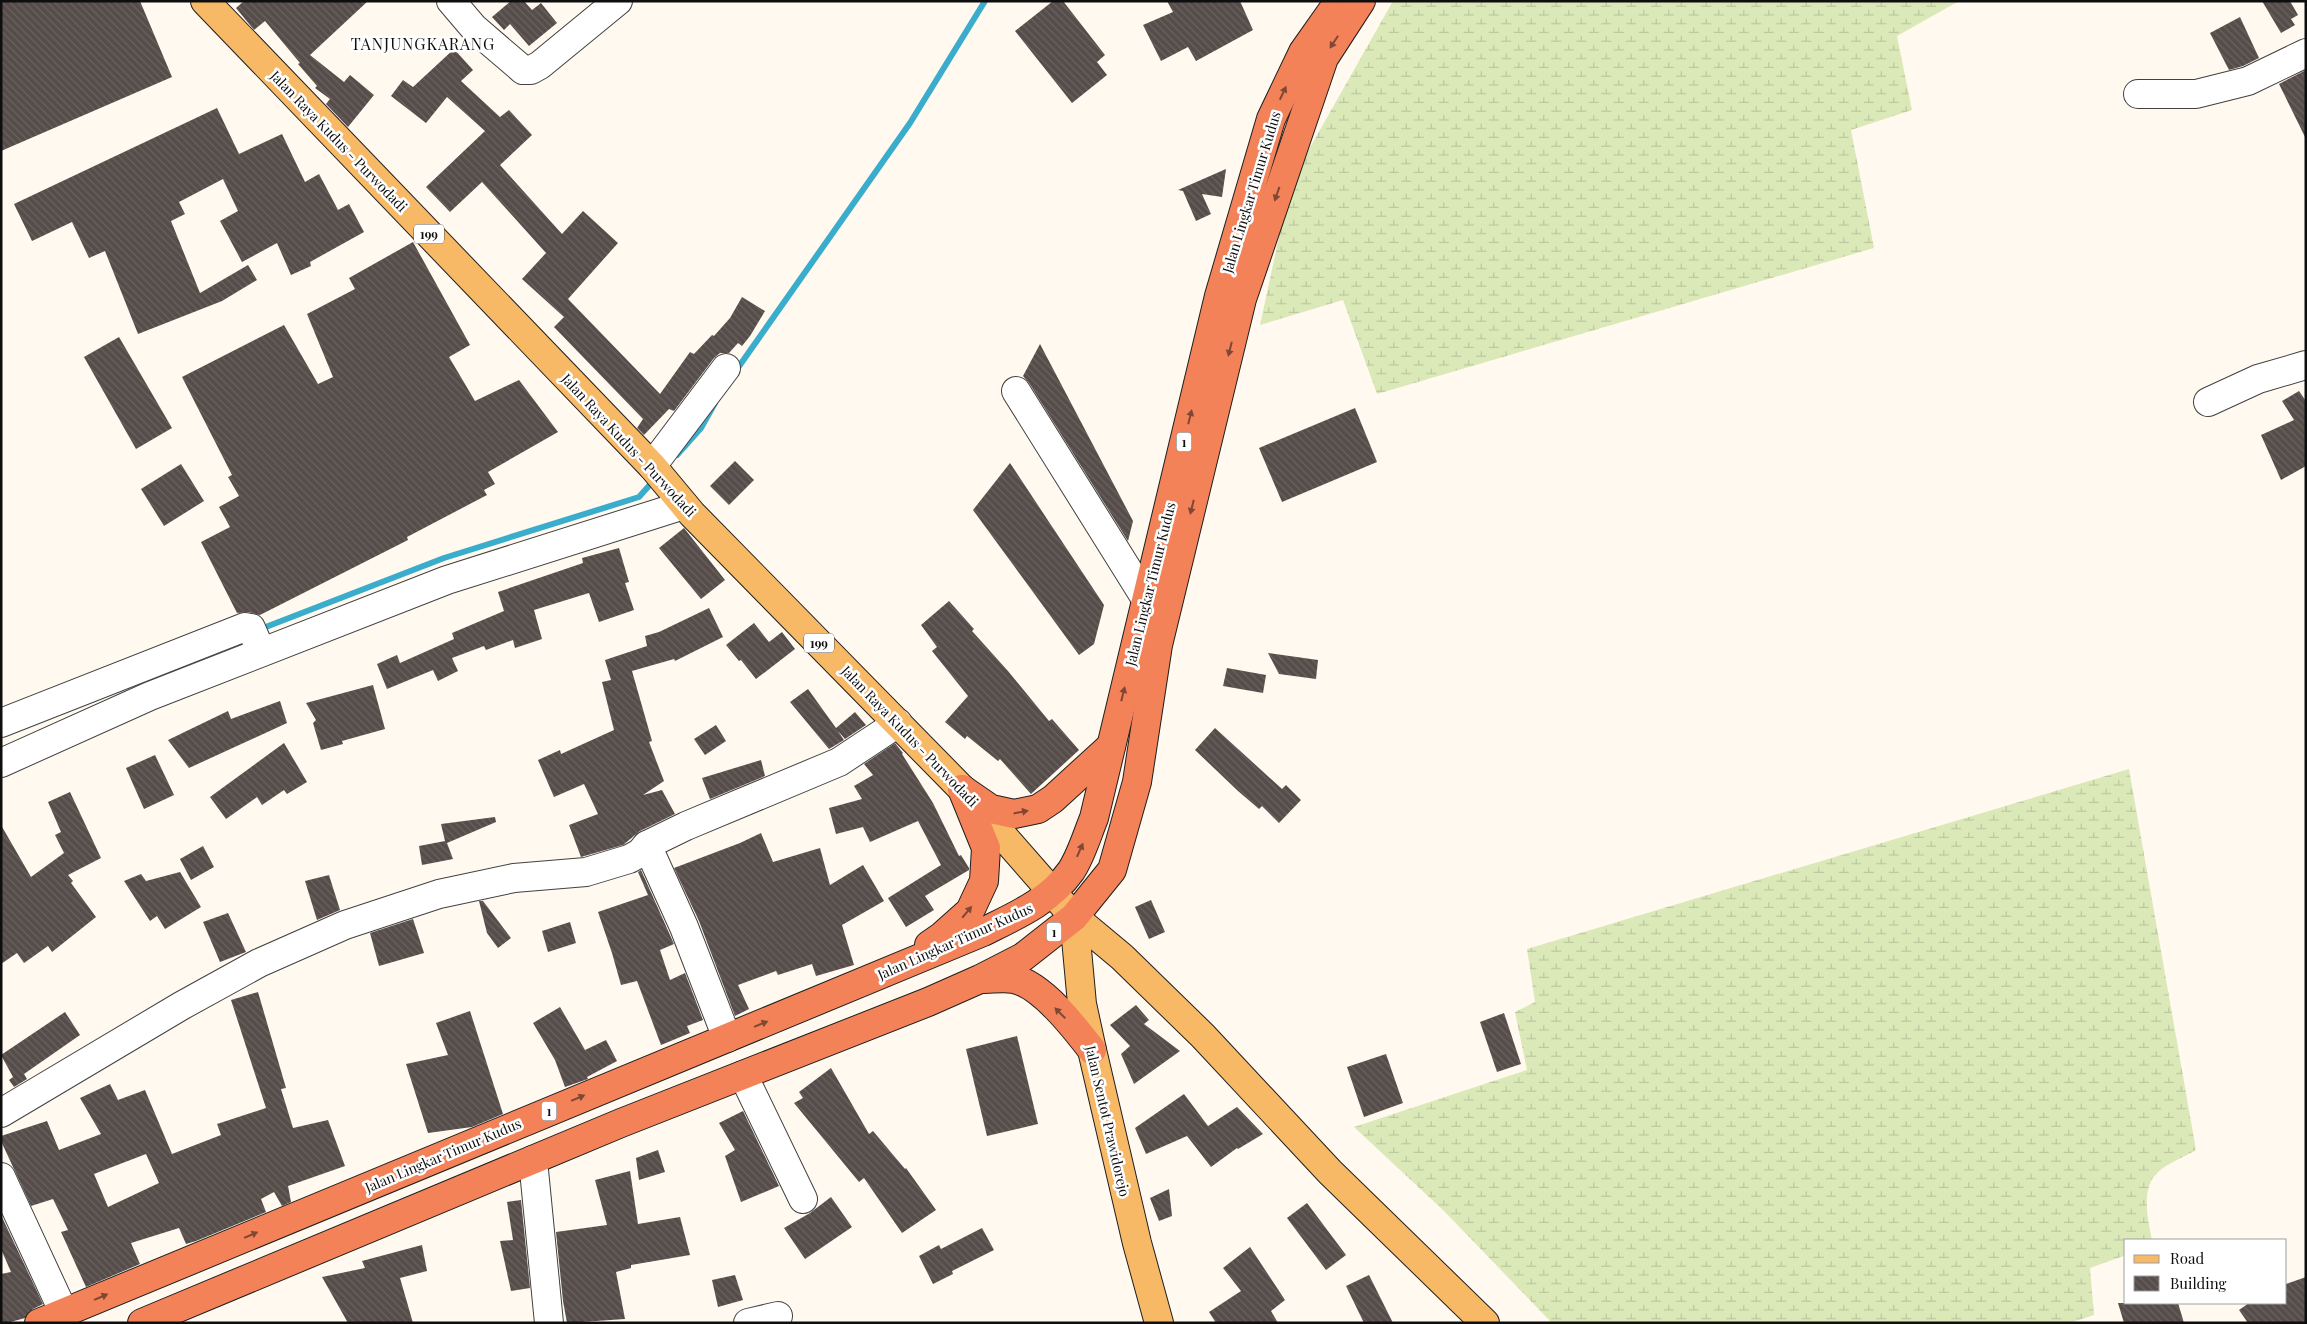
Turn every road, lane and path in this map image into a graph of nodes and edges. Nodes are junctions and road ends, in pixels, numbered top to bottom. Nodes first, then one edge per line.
1 (205, 1) edge
2 (451, 1) edge
3 (618, 1) edge
4 (1339, 1) edge
5 (1361, 1) edge
6 (2306, 53) edge
7 (2138, 94) dead end
8 (2306, 365) edge
9 (726, 368) dead end
10 (1016, 392) dead end
11 (2208, 402) dead end
12 (652, 467) junction
13 (680, 501) junction
14 (1146, 599) junction
15 (258, 643) junction
16 (1, 723) edge
17 (898, 723) junction
18 (1111, 746) junction
19 (1, 763) edge
20 (962, 789) junction
21 (648, 845) junction
22 (1052, 890) junction
23 (1074, 917) junction
24 (886, 972) junction
25 (980, 980) junction
26 (727, 1038) junction
27 (1092, 1050) junction
28 (743, 1075) junction
29 (1, 1113) edge
30 (533, 1160) junction
31 (1, 1177) edge
32 (803, 1199) dead end
33 (778, 1316) dead end
34 (52, 1318) edge
35 (142, 1323) edge
36 (549, 1323) edge
37 (748, 1323) edge
38 (1158, 1323) edge
39 (1485, 1323) edge

1 - 12 main road, Jalan Raya Kudus - Purwodadi / 199
2 - 3 street
14 -> 4 highway, Jalan Lingkar Timur Kudus / 1
5 -> 23 highway, Jalan Lingkar Timur Kudus / 1
6 - 7 street
8 - 11 street
9 - 12 street
10 - 14 street
12 - 13 main road, Jalan Raya Kudus - Purwodadi / 199
13 - 15 street
13 - 17 main road, Jalan Raya Kudus - Purwodadi / 199
18 -> 14 highway, Jalan Lingkar Timur Kudus / 1
15 - 16 street
15 - 19 street
17 - 20 main road, Jalan Raya Kudus - Purwodadi / 199
17 - 21 street
20 -> 18 highway
22 -> 18 highway, Jalan Lingkar Timur Kudus / 1
20 - 22 main road, Jalan Raya Kudus - Purwodadi / 199
24 -> 20 highway
21 - 26 street
21 - 29 street
22 - 23 main road, Jalan Raya Kudus - Purwodadi
22 - 24 highway, Jalan Lingkar Timur Kudus / 1
23 - 25 highway, Jalan Lingkar Timur Kudus / 1
23 - 27 main road, Jalan Sentot Prawidorejo
23 - 39 main road, Jalan Raya Kudus - Purwodadi
26 -> 24 highway, Jalan Lingkar Timur Kudus / 1
27 -> 25 highway
25 - 28 highway, Jalan Lingkar Timur Kudus / 1
34 -> 26 highway, Jalan Lingkar Timur Kudus / 1
27 - 38 main road, Jalan Sentot Prawidorejo
28 - 30 highway, Jalan Lingkar Timur Kudus / 1
28 - 32 street
30 - 35 highway, Jalan Lingkar Timur Kudus / 1
30 - 36 street
31 - 34 street
33 - 37 street

